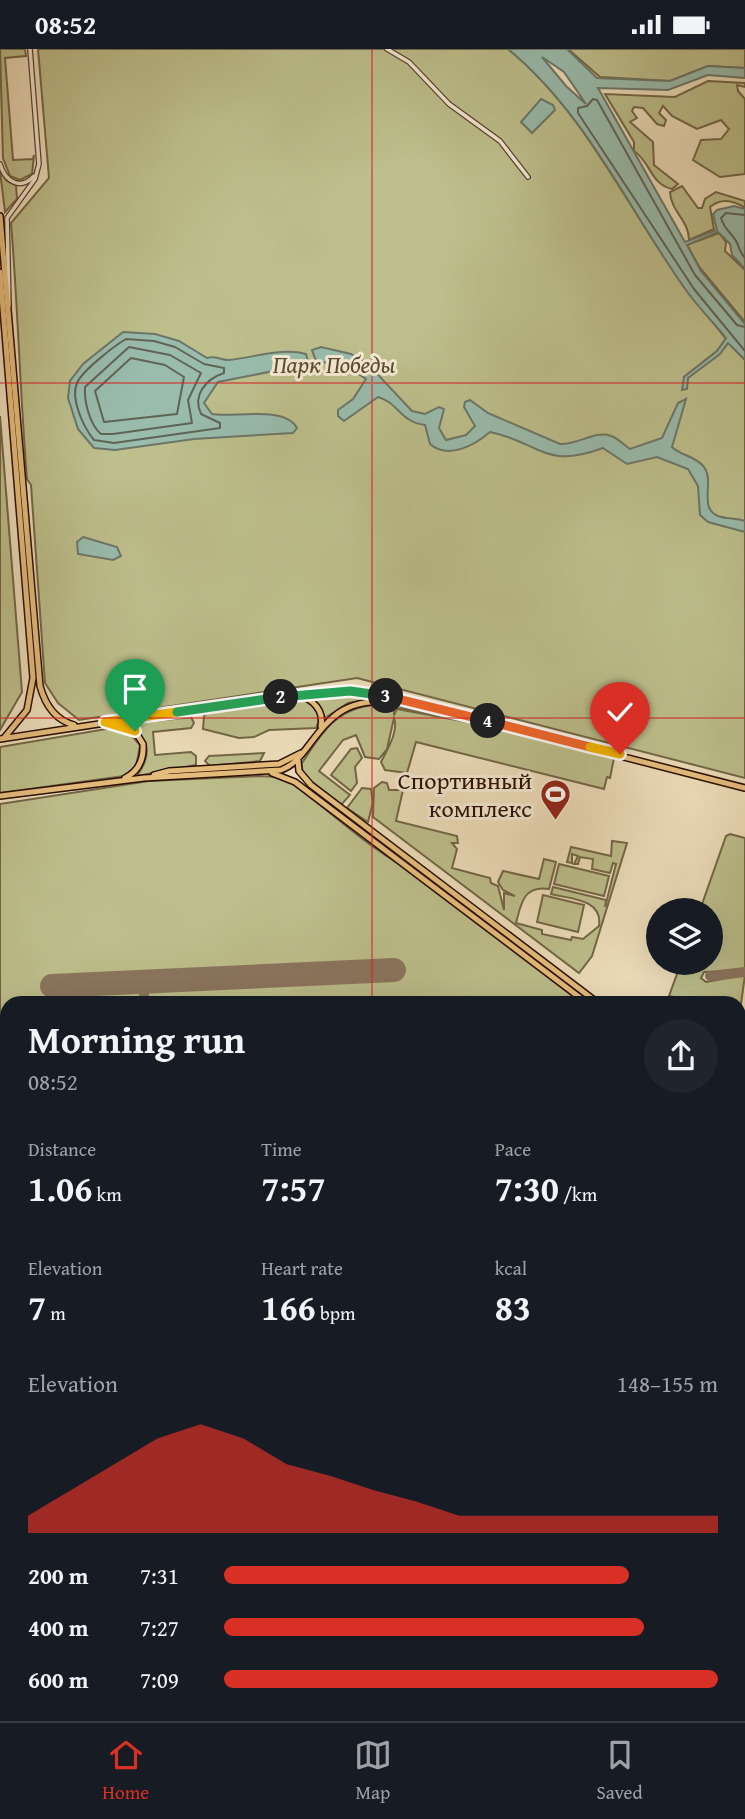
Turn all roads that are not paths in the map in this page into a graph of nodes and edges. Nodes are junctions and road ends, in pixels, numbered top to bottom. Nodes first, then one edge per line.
1 (30, 49) edge
2 (387, 49) edge
3 (0, 164) edge
4 (38, 168) junction
5 (528, 177) dead end
6 (0, 216) edge
7 (0, 272) edge
8 (8, 316) junction
9 (296, 694) junction
10 (404, 701) junction
11 (105, 722) junction
12 (77, 726) junction
13 (320, 731) junction
14 (1, 739) edge
15 (304, 752) junction
16 (298, 759) junction
17 (269, 772) junction
18 (144, 778) junction
19 (116, 782) junction
20 (745, 788) edge
21 (0, 796) edge
22 (333, 806) junction
23 (562, 980) junction
24 (579, 996) edge
25 (587, 996) edge

1 - 4 street
2 - 5 street
3 - 4 street
4 - 8 street
6 - 8 main road
7 - 14 main road
8 - 12 main road
9 - 10 main road
9 - 11 main road
9 - 13 main road
10 - 13 main road
10 - 20 main road
11 - 12 main road
11 - 19 main road
12 - 14 main road
13 - 15 main road
15 - 16 main road
15 - 18 main road
16 - 17 main road
16 - 22 main road
17 - 18 main road
17 - 22 main road
18 - 19 main road
19 - 21 main road
22 - 23 main road
23 - 24 main road
23 - 25 main road

